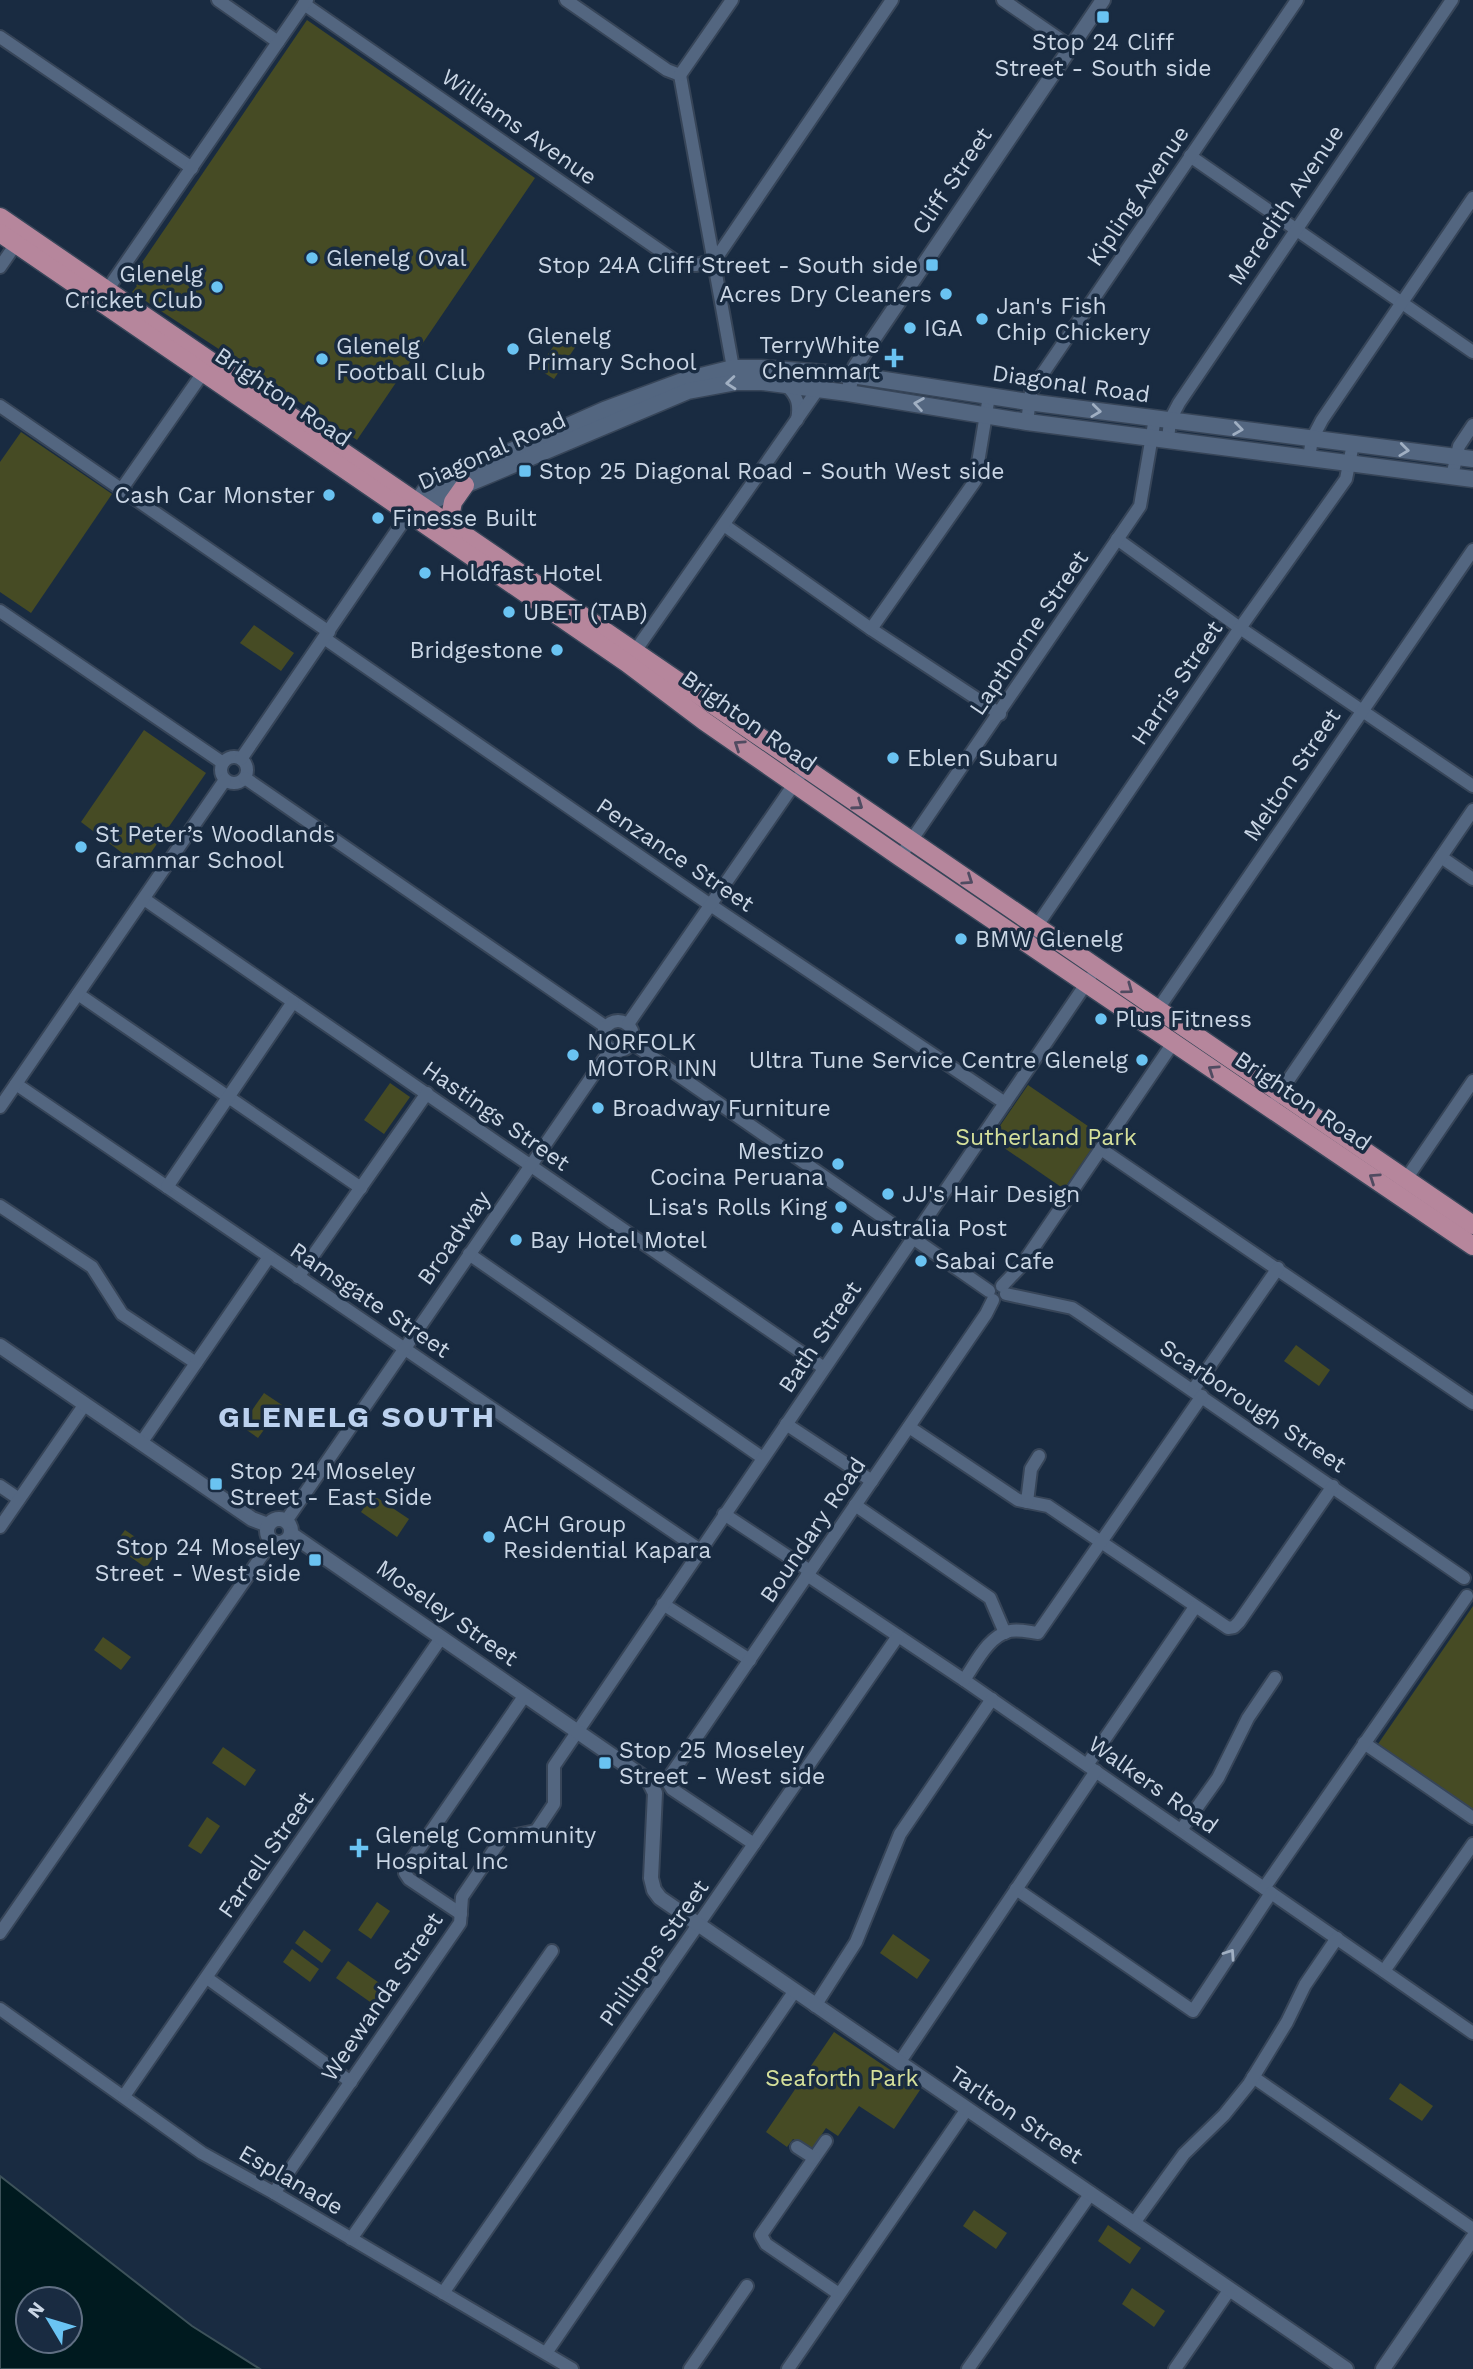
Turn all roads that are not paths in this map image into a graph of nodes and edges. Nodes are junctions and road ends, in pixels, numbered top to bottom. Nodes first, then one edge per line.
1 (218, 0) edge
2 (566, 0) edge
3 (732, 0) edge
4 (892, 0) edge
5 (1003, 0) edge
6 (1103, 0) edge
7 (1297, 0) edge
8 (1452, 0) edge
9 (306, 2) edge
10 (0, 37) edge
11 (278, 42) junction
12 (1071, 47) junction
13 (680, 75) junction
14 (1190, 156) junction
15 (192, 168) junction
16 (1473, 198) edge
17 (0, 217) edge
18 (1295, 229) junction
19 (0, 233) edge
20 (20, 238) junction
21 (715, 260) junction
22 (0, 267) edge
23 (103, 297) junction
24 (1401, 303) junction
25 (866, 350) junction
26 (1473, 352) edge
27 (207, 367) junction
28 (733, 368) junction
29 (852, 375) junction
30 (872, 378) junction
31 (786, 385) junction
32 (818, 389) junction
33 (848, 393) junction
34 (989, 396) junction
35 (1028, 402) junction
36 (0, 406) edge
37 (986, 416) junction
38 (1163, 419) junction
39 (797, 420) junction
40 (1027, 422) junction
41 (1473, 425) edge
42 (1160, 439) junction
43 (1312, 439) junction
44 (1353, 444) junction
45 (1455, 457) junction
46 (1309, 458) junction
47 (1473, 459) edge
48 (1350, 464) junction
49 (1452, 476) junction
50 (1473, 479) edge
51 (465, 485) junction
52 (121, 490) junction
53 (417, 507) junction
54 (724, 525) junction
55 (459, 530) junction
56 (1117, 539) junction
57 (1473, 550) edge
58 (0, 611) edge
59 (1240, 628) junction
60 (871, 629) junction
61 (326, 635) junction
62 (631, 658) junction
63 (1361, 711) junction
64 (1000, 713) junction
65 (241, 759) junction
66 (223, 763) junction
67 (800, 776) junction
68 (245, 778) junction
69 (225, 780) junction
70 (1473, 786) edge
71 (1473, 810) edge
72 (911, 841) junction
73 (900, 857) junction
74 (1441, 857) junction
75 (1473, 879) edge
76 (144, 899) junction
77 (709, 904) junction
78 (1037, 927) junction
79 (1026, 942) junction
80 (1098, 967) junction
81 (1087, 984) junction
82 (78, 994) junction
83 (293, 1002) junction
84 (1152, 1017) junction
85 (628, 1024) junction
86 (606, 1027) junction
87 (632, 1043) junction
88 (1173, 1043) junction
89 (611, 1049) junction
90 (1473, 1082) edge
91 (16, 1084) junction
92 (427, 1093) junction
93 (228, 1097) junction
94 (1274, 1101) junction
95 (1005, 1103) junction
96 (0, 1107) edge
97 (1101, 1149) junction
98 (531, 1164) junction
99 (1401, 1186) junction
100 (167, 1187) junction
101 (361, 1188) junction
102 (0, 1206) edge
103 (1473, 1225) edge
104 (913, 1238) junction
105 (1473, 1246) edge
106 (469, 1254) junction
107 (269, 1257) junction
108 (1021, 1266) junction
109 (1278, 1268) junction
110 (298, 1277) junction
111 (1004, 1290) junction
112 (991, 1296) junction
113 (1022, 1297) junction
114 (0, 1346) edge
115 (403, 1349) junction
116 (196, 1363) junction
117 (824, 1368) junction
118 (1197, 1393) junction
119 (1473, 1403) edge
120 (85, 1404) junction
121 (786, 1424) junction
122 (909, 1427) junction
123 (141, 1443) junction
124 (1039, 1456) dead end
125 (763, 1458) junction
126 (872, 1481) junction
127 (0, 1486) edge
128 (1333, 1486) junction
129 (19, 1499) junction
130 (1027, 1502) junction
131 (855, 1505) junction
132 (724, 1514) junction
133 (268, 1525) junction
134 (0, 1527) edge
135 (288, 1528) junction
136 (272, 1541) junction
137 (1100, 1542) junction
138 (700, 1550) junction
139 (809, 1573) junction
140 (1469, 1575) edge
141 (1470, 1597) edge
142 (663, 1604) junction
143 (1195, 1606) junction
144 (1005, 1633) junction
145 (898, 1636) junction
146 (441, 1638) junction
147 (750, 1660) junction
148 (1275, 1678) dead end
149 (964, 1680) junction
150 (525, 1695) junction
151 (992, 1699) junction
152 (577, 1731) junction
153 (1364, 1743) junction
154 (1092, 1768) junction
155 (1473, 1818) edge
156 (1181, 1830) junction
157 (754, 1844) junction
158 (1473, 1844) edge
159 (1016, 1889) junction
160 (1268, 1890) junction
161 (461, 1914) junction
162 (698, 1925) junction
163 (0, 1933) edge
164 (1337, 1938) junction
165 (552, 1951) dead end
166 (1384, 1971) junction
167 (206, 1978) junction
168 (794, 1992) junction
169 (815, 2006) junction
170 (0, 2009) edge
171 (1473, 2033) edge
172 (899, 2063) junction
173 (1253, 2077) junction
174 (351, 2082) junction
175 (124, 2096) junction
176 (967, 2109) junction
177 (826, 2141) dead end
178 (797, 2147) dead end
179 (814, 2158) junction
180 (274, 2193) junction
181 (1091, 2193) junction
182 (1134, 2223) junction
183 (1473, 2229) edge
184 (1473, 2238) edge
185 (351, 2239) junction
186 (747, 2286) dead end
187 (1230, 2289) junction
188 (443, 2293) junction
189 (839, 2294) junction
190 (546, 2353) junction
191 (572, 2369) edge
192 (690, 2369) edge
193 (788, 2369) edge
194 (968, 2369) edge
195 (1175, 2369) edge
196 (1346, 2369) edge
197 (1383, 2369) edge

1 - 11 street
2 - 13 street
3 - 13 street
4 - 21 street
5 - 12 street
6 - 12 street, Cliff Street
7 - 14 street, Kipling Avenue
8 - 18 street, Meredith Avenue
9 - 11 street
9 - 21 street, Williams Avenue
10 - 15 street
11 - 15 street
12 - 25 street, Cliff Street
13 - 21 street
14 - 18 street
14 - 35 street, Kipling Avenue
15 - 23 street
16 - 24 street
17 - 20 main road, Brighton Road
18 - 24 street
18 - 38 street, Meredith Avenue
19 - 20 main road, Brighton Road
20 - 22 street
20 - 23 main road, Brighton Road
21 - 28 street
23 - 27 main road, Brighton Road
24 - 26 street
24 - 43 street
25 - 29 street, Cliff Street
25 - 30 street
27 - 52 street
27 - 53 main road, Brighton Road
28 - 29 main road, Diagonal Road
28 - 53 main road, Diagonal Road
29 - 30 main road, Diagonal Road
29 - 33 street, Cliff Street
30 - 34 main road, Diagonal Road
31 - 32 main road, Diagonal Road
31 - 39 street
31 -> 51 main road, Diagonal Road
32 - 33 main road, Diagonal Road
32 - 39 street
37 -> 33 main road, Diagonal Road
34 - 35 main road, Diagonal Road
34 - 37 street
35 -> 38 main road, Diagonal Road
35 - 40 street, Kipling Avenue
36 - 52 street, Penzance Street
37 - 40 main road, Diagonal Road
37 - 60 street
38 - 42 street, Meredith Avenue
38 -> 43 main road, Diagonal Road
39 - 54 street
40 - 42 main road, Diagonal Road
41 - 45 street
42 - 46 main road, Diagonal Road
42 - 56 street, Lapthorne Street
43 - 44 main road, Diagonal Road
43 - 46 street
44 -> 45 main road, Diagonal Road
44 - 48 street, Harris Street
45 - 47 main road, Diagonal Road
45 - 49 street
46 - 48 main road, Diagonal Road
48 - 49 main road, Diagonal Road
48 - 59 street, Harris Street
49 - 50 main road, Diagonal Road
51 - 53 main road, Diagonal Road
51 - 55 main road
52 - 61 street, Penzance Street
53 - 55 main road, Brighton Road
53 - 61 street
53 - 62 main road, Brighton Road
54 - 60 street
54 - 62 street
55 - 62 main road, Brighton Road
56 - 59 street
56 - 64 street, Lapthorne Street
57 - 63 street, Melton Street
58 - 66 street
59 - 63 street
59 - 78 street, Harris Street
60 - 64 street
61 - 65 street
61 - 77 street, Penzance Street
62 - 67 main road, Brighton Road
63 - 70 street
63 - 84 street, Melton Street
64 - 72 street, Lapthorne Street
65 - 66 street
65 - 68 street
66 - 69 street
67 -> 72 main road, Brighton Road
67 - 73 main road, Brighton Road
67 - 77 street
68 - 69 street
68 - 86 street
69 - 76 street
71 - 74 street
72 - 73 street, Lapthorne Street
72 -> 78 main road, Brighton Road
73 - 79 main road, Brighton Road
74 - 75 street
74 - 94 street
76 - 82 street
76 - 83 street, Hastings Street
77 - 85 street
77 - 95 street, Penzance Street
78 - 79 street, Harris Street
78 - 80 main road, Brighton Road
79 - 81 main road, Brighton Road
80 - 81 street, Bath Street
80 -> 84 main road, Brighton Road
81 - 84 main road, Brighton Road
81 - 95 street, Bath Street
82 - 91 street
82 - 93 street
83 - 92 street, Hastings Street
83 - 93 street
84 - 88 main road, Brighton Road
84 - 94 main road, Brighton Road
85 - 86 street
85 - 87 street
86 - 89 street
87 - 89 street
87 - 104 street
94 -> 88 main road, Brighton Road
88 - 97 street
89 - 98 street, Broadway
90 - 99 street
91 - 96 street
91 - 100 street, Ramsgate Street
92 - 98 street, Hastings Street
92 - 101 street
93 - 100 street
93 - 101 street
94 - 99 main road, Brighton Road
95 - 104 street, Bath Street
97 - 108 street
97 - 109 street
98 - 106 street, Broadway
98 - 117 street, Hastings Street
99 - 103 main road, Brighton Road
99 - 105 main road, Brighton Road
100 - 107 street, Ramsgate Street
101 - 110 street
102 - 116 street
104 - 112 street
104 - 117 street, Bath Street
106 - 115 street, Broadway
106 - 125 street
107 - 110 street, Ramsgate Street
107 - 116 street
108 - 111 street
108 - 113 street
109 - 118 street
109 - 119 street
110 - 115 street, Ramsgate Street
111 - 112 street
111 - 113 street, Scarborough Street
112 - 122 street, Boundary Road
113 - 118 street, Scarborough Street
114 - 120 street
115 - 135 street, Broadway
115 - 138 street, Ramsgate Street
116 - 123 street
117 - 121 street, Bath Street
118 - 128 street, Scarborough Street
118 - 137 street
120 - 123 street
120 - 129 street
121 - 125 street, Bath Street
121 - 126 street
122 - 126 street, Boundary Road
122 - 130 street
123 - 133 street
124 - 130 street
125 - 132 street, Bath Street
126 - 131 street, Boundary Road
127 - 129 street
128 - 140 street, Scarborough Street
128 - 143 street
129 - 134 street
130 - 137 street
131 - 139 street, Boundary Road
131 - 144 street
132 - 138 street, Bath Street
132 - 139 street, Walkers Road
133 - 135 street
133 - 136 street
135 - 136 street
135 - 146 street, Moseley Street
136 - 163 street
137 - 143 street
137 - 144 street
138 - 142 street, Bath Street
139 - 145 street, Walkers Road
139 - 147 street, Boundary Road
140 - 141 street
141 - 153 street
142 - 147 street
142 - 152 street, Bath Street
143 - 154 street
144 - 149 street
145 - 149 street, Walkers Road
145 - 157 street, Phillipps Street
146 - 150 street, Moseley Street
146 - 167 street, Farrell Street
147 - 157 street, Boundary Road
148 - 156 street
149 - 151 street, Walkers Road
150 - 152 street, Moseley Street
150 - 161 street
151 - 154 street, Walkers Road
151 - 169 street
152 - 161 street, Weewanda Street
152 - 162 street, Tarlton Street
153 - 155 street
153 - 160 street
154 - 156 street, Walkers Road
154 - 159 street
156 - 160 street, Walkers Road
157 - 162 street, Phillipps Street
158 - 166 street
159 -> 160 street
159 - 172 street
160 - 164 street, Walkers Road
161 - 174 street, Weewanda Street
162 - 168 street, Tarlton Street
162 - 188 street, Phillipps Street
164 - 166 street, Walkers Road
164 - 173 street
165 - 185 street
166 - 171 street, Walkers Road
167 - 174 street
167 - 175 street, Farrell Street
168 - 169 street, Tarlton Street
168 - 190 street
169 - 172 street, Tarlton Street
170 - 175 street, Esplanade
172 - 176 street, Tarlton Street
173 - 182 street
173 - 183 street
174 - 180 street, Weewanda Street
175 - 180 street, Esplanade
176 - 181 street, Tarlton Street
176 - 189 street
177 - 179 street
178 - 179 street
179 - 189 street
180 - 185 street, Esplanade
181 - 182 street, Tarlton Street
181 - 194 street
182 - 187 street, Tarlton Street
184 - 197 street
185 - 188 street, Esplanade
186 - 192 street
187 - 195 street
187 - 196 street, Tarlton Street
188 - 190 street, Esplanade
189 - 193 street
190 - 191 street, Esplanade

